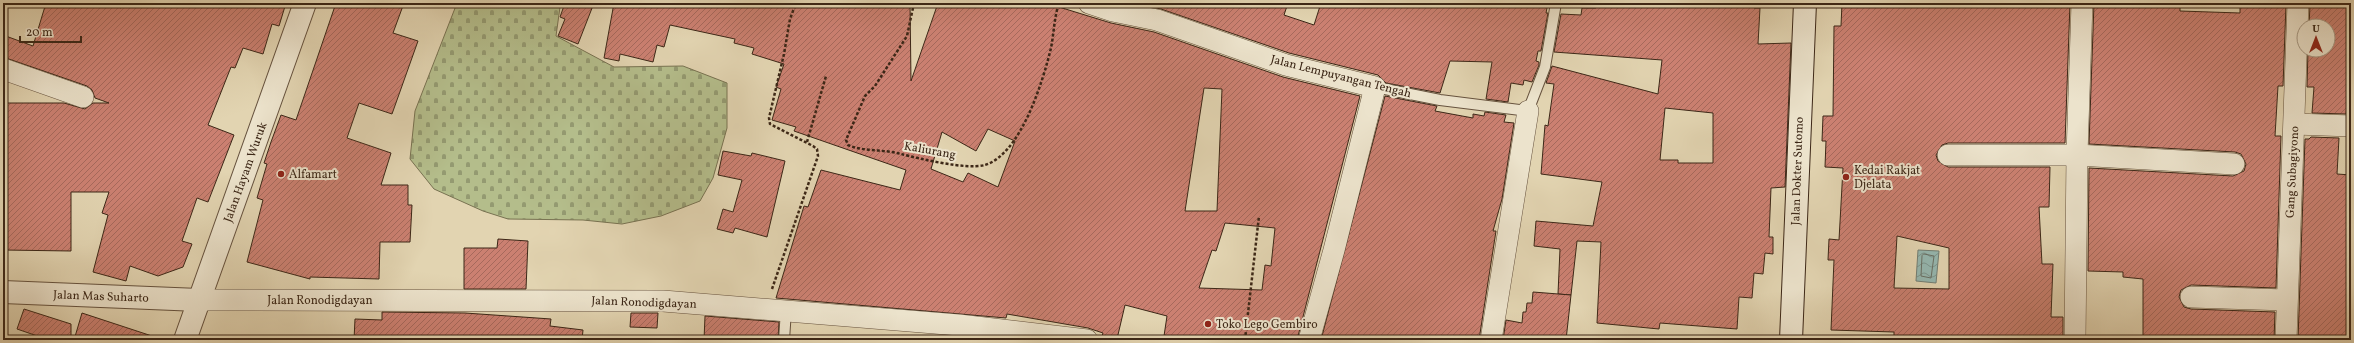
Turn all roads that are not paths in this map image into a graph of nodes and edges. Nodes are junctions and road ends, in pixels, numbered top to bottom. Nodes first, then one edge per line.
1 (305, 3) edge
2 (1556, 3) edge
3 (1805, 3) edge
4 (2082, 3) edge
5 (2298, 3) edge
6 (1096, 4) edge
7 (3, 68) edge
8 (1375, 87) junction
9 (83, 97) dead end
10 (1528, 111) junction
11 (2295, 124) junction
12 (2351, 126) edge
13 (1948, 155) dead end
14 (2077, 155) junction
15 (2234, 164) dead end
16 (3, 292) edge
17 (2191, 297) dead end
18 (199, 300) junction
19 (2286, 300) junction
20 (786, 310) junction
21 (185, 340) edge
22 (784, 340) edge
23 (1087, 340) edge
24 (1309, 340) edge
25 (1491, 340) edge
26 (1791, 340) edge
27 (2075, 340) edge
28 (2286, 340) edge

1 - 18 street, Jalan Hayam Wuruk
2 - 10 lane
3 - 26 street, Jalan Dokter Sutomo
4 - 14 street
5 - 11 street, Gang Subagiyono
6 - 8 street, Jalan Lempuyangan Tengah
7 - 9 street
8 - 10 lane, Jalan Lempuyangan Tengah
8 - 24 street
10 - 25 street
11 - 12 street
11 - 19 street, Gang Subagiyono
13 - 14 street
14 - 15 street
14 - 27 street
16 - 18 street, Jalan Mas Suharto
17 - 19 street
18 - 20 street, Jalan Ronodigdayan
18 - 21 street, Jalan Hayam Wuruk
19 - 28 street, Gang Subagiyono
20 - 22 lane
20 - 23 street, Jalan Ronodigdayan

